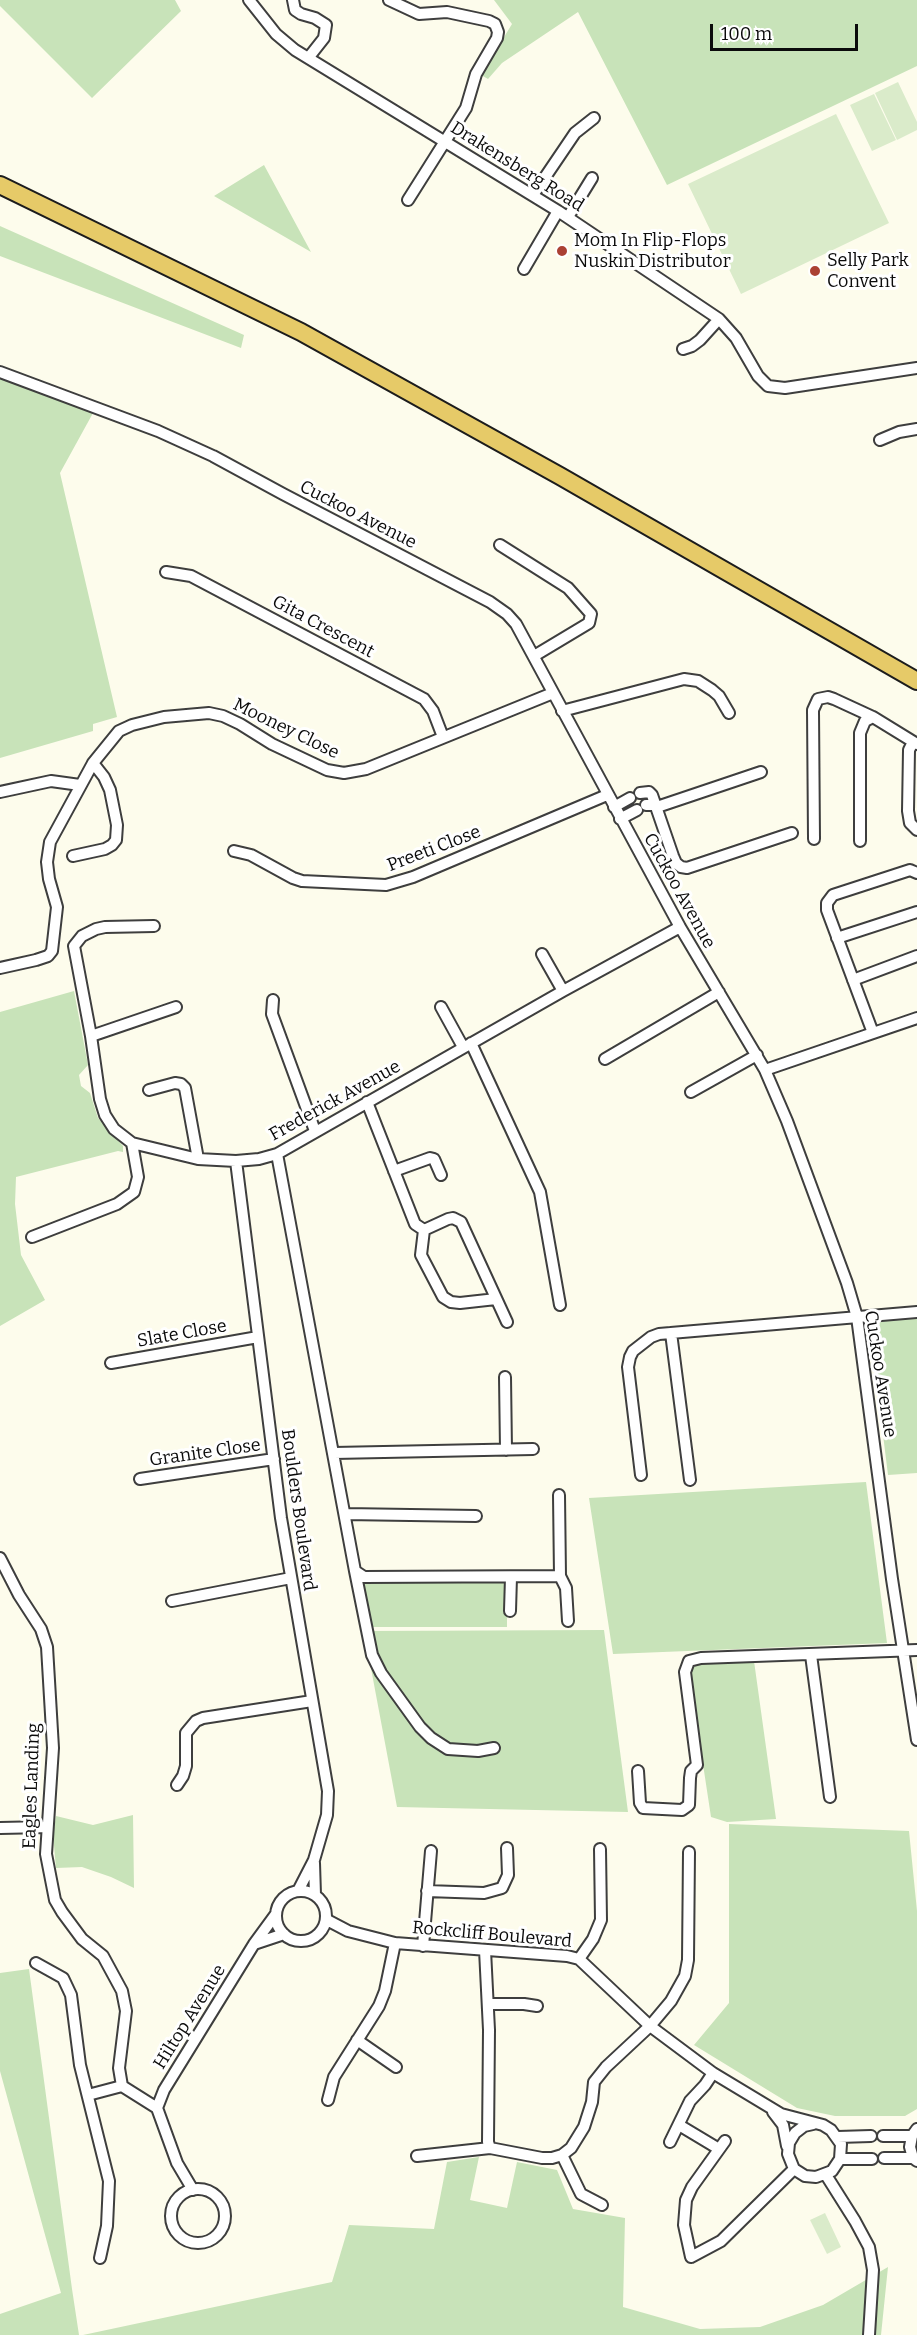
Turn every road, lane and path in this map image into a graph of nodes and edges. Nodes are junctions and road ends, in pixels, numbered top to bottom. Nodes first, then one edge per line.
1 (249, 0) edge
2 (293, 0) edge
3 (389, 0) edge
4 (309, 57) junction
5 (594, 118) dead end
6 (445, 142) junction
7 (592, 178) dead end
8 (0, 185) edge
9 (533, 195) junction
10 (408, 201) dead end
11 (563, 214) junction
12 (524, 269) dead end
13 (719, 319) junction
14 (683, 349) dead end
15 (917, 368) edge
16 (0, 372) edge
17 (917, 429) edge
18 (880, 440) dead end
19 (501, 545) dead end
20 (166, 572) dead end
21 (534, 656) junction
22 (917, 681) edge
23 (553, 693) junction
24 (562, 711) junction
25 (729, 714) dead end
26 (873, 717) junction
27 (443, 737) junction
28 (916, 743) edge
29 (93, 763) junction
30 (761, 772) dead end
31 (80, 784) junction
32 (0, 792) edge
33 (608, 795) junction
34 (614, 807) junction
35 (647, 807) junction
36 (620, 819) junction
37 (917, 830) edge
38 (792, 833) dead end
39 (814, 839) dead end
40 (860, 841) dead end
41 (234, 851) dead end
42 (72, 856) dead end
43 (917, 873) edge
44 (917, 912) edge
45 (154, 926) dead end
46 (680, 927) junction
47 (837, 938) junction
48 (542, 954) dead end
49 (917, 956) edge
50 (0, 968) edge
51 (853, 980) junction
52 (562, 991) junction
53 (719, 992) junction
54 (273, 1000) dead end
55 (176, 1007) dead end
56 (441, 1007) dead end
57 (917, 1017) edge
58 (873, 1033) junction
59 (91, 1036) junction
60 (467, 1045) junction
61 (757, 1055) junction
62 (605, 1059) dead end
63 (765, 1070) junction
64 (149, 1090) dead end
65 (691, 1092) dead end
66 (367, 1102) junction
67 (315, 1131) junction
68 (132, 1143) junction
69 (277, 1154) junction
70 (198, 1159) junction
71 (236, 1161) junction
72 (394, 1171) junction
73 (441, 1175) dead end
74 (424, 1230) junction
75 (32, 1237) dead end
76 (496, 1299) junction
77 (560, 1305) dead end
78 (917, 1312) edge
79 (857, 1317) junction
80 (507, 1322) dead end
81 (671, 1334) junction
82 (258, 1337) junction
83 (111, 1363) dead end
84 (505, 1377) dead end
85 (533, 1449) dead end
86 (506, 1450) junction
87 (334, 1453) junction
88 (274, 1459) junction
89 (641, 1475) dead end
90 (141, 1479) dead end
91 (690, 1480) dead end
92 (559, 1495) dead end
93 (345, 1514) junction
94 (476, 1516) dead end
95 (0, 1558) edge
96 (355, 1571) junction
97 (560, 1576) junction
98 (511, 1577) junction
99 (291, 1578) junction
100 (172, 1601) dead end
101 (510, 1611) dead end
102 (568, 1621) dead end
103 (917, 1650) edge
104 (904, 1651) junction
105 (811, 1655) junction
106 (312, 1701) junction
107 (917, 1740) edge
108 (494, 1748) dead end
109 (638, 1771) dead end
110 (177, 1785) dead end
111 (830, 1797) dead end
112 (46, 1827) junction
113 (0, 1828) edge
114 (507, 1848) dead end
115 (600, 1849) dead end
116 (431, 1851) dead end
117 (688, 1852) dead end
118 (314, 1860) junction
119 (298, 1891) junction
120 (428, 1892) junction
121 (315, 1895) junction
122 (276, 1914) junction
123 (327, 1920) junction
124 (348, 1931) junction
125 (320, 1932) junction
126 (284, 1934) junction
127 (395, 1943) junction
128 (254, 1944) junction
129 (423, 1946) junction
130 (485, 1950) junction
131 (579, 1959) junction
132 (36, 1963) dead end
133 (488, 2004) junction
134 (537, 2006) dead end
135 (650, 2026) junction
136 (357, 2040) junction
137 (396, 2067) dead end
138 (713, 2073) junction
139 (122, 2086) junction
140 (87, 2095) junction
141 (328, 2100) dead end
142 (764, 2104) junction
143 (157, 2108) junction
144 (813, 2124) junction
145 (679, 2125) junction
146 (914, 2132) edge
147 (871, 2136) dead end
148 (883, 2136) dead end
149 (838, 2137) junction
150 (670, 2142) dead end
151 (490, 2148) junction
152 (788, 2148) junction
153 (562, 2155) junction
154 (417, 2156) dead end
155 (884, 2158) dead end
156 (840, 2159) junction
157 (872, 2159) dead end
158 (915, 2160) edge
159 (794, 2169) junction
160 (826, 2175) junction
161 (193, 2190) junction
162 (602, 2205) dead end
163 (100, 2258) dead end
164 (869, 2335) edge

1 - 4 street, Drakensberg Road
2 - 4 street
3 - 6 street
4 - 6 street, Drakensberg Road
5 - 9 street
6 - 9 street, Drakensberg Road
6 - 10 street
7 - 11 street
8 - 22 highway
9 - 11 street, Drakensberg Road
11 - 12 street
11 - 13 street, Drakensberg Road
13 - 14 street
13 - 15 street, Drakensberg Road
16 - 21 street, Cuckoo Avenue
17 - 18 street
19 - 21 street
20 - 27 street, Gita Crescent
21 - 23 street, Cuckoo Avenue
23 - 24 street, Cuckoo Avenue
23 - 27 street, Mooney Close
24 - 25 street
24 - 33 street, Cuckoo Avenue
26 - 28 street
26 - 39 street
26 - 40 street
27 - 29 street, Mooney Close
28 - 37 street
29 - 31 street, Mooney Close
29 - 42 street
30 - 35 street
31 - 32 street
31 - 50 street, Mooney Close
33 - 34 street, Cuckoo Avenue
33 - 41 street, Preeti Close
34 - 35 street
34 - 36 street, Cuckoo Avenue
35 - 36 street
35 - 38 street
36 - 46 street, Cuckoo Avenue
43 - 47 street
44 - 47 street
45 - 59 street, Frederick Avenue
46 - 52 street, Frederick Avenue
46 - 53 street, Cuckoo Avenue
47 - 51 street
48 - 52 street
49 - 51 street
51 - 58 street
52 - 60 street, Frederick Avenue
53 - 61 street, Cuckoo Avenue
53 - 62 street
54 - 67 street
55 - 59 street
56 - 60 street
57 - 58 street
58 - 63 street
59 - 68 street, Frederick Avenue
60 - 66 street, Frederick Avenue
60 - 77 street
61 - 63 street, Cuckoo Avenue
61 - 65 street
63 - 79 street, Cuckoo Avenue
64 - 70 street
66 - 67 street, Frederick Avenue
66 - 72 street
67 - 69 street, Frederick Avenue
68 - 70 street, Frederick Avenue
68 - 75 street
69 - 71 street, Frederick Avenue
69 - 87 street
70 - 71 street, Frederick Avenue
71 - 82 street, Boulders Boulevard
72 - 73 street
72 - 74 street
74 - 76 street
74 - 76 street
76 - 80 street
78 - 79 street
79 - 81 street
79 - 104 street, Cuckoo Avenue
81 - 89 street
81 - 91 street
82 - 83 street, Slate Close
82 - 88 street, Boulders Boulevard
84 - 86 street
85 - 86 street
86 - 87 street
87 - 93 street
88 - 90 street, Granite Close
88 - 99 street, Boulders Boulevard
92 - 97 street
93 - 94 street
93 - 96 street
95 - 112 street, Eagles Landing
96 - 98 street
96 - 108 street
97 - 98 street
97 - 102 street
98 - 101 street
99 - 100 street
99 - 106 street, Boulders Boulevard
103 - 104 street
104 - 105 street
104 - 107 street, Cuckoo Avenue
105 - 109 street
105 - 111 street
106 - 110 street
106 - 118 street, Boulders Boulevard
112 - 113 street
112 - 139 street, Eagles Landing
114 - 120 street
115 - 131 street
116 - 120 street
117 - 135 street
118 - 119 street, Boulders Boulevard
118 - 121 street, Boulders Boulevard
119 - 121 street
119 - 122 street, Hiltop Avenue
120 - 129 street
121 - 123 street
122 - 126 street
122 - 128 street, Hiltop Avenue
123 - 124 street, Rockcliff Boulevard
123 - 125 street
124 - 125 street, Rockcliff Boulevard
124 - 127 street, Rockcliff Boulevard
125 - 126 street
126 - 128 street
127 - 129 street, Rockcliff Boulevard
127 - 136 street
128 - 143 street, Hiltop Avenue
129 - 130 street, Rockcliff Boulevard
130 - 131 street, Rockcliff Boulevard
130 - 133 street
131 - 135 street, Rockcliff Boulevard
132 - 140 street
133 - 134 street
133 - 151 street
135 - 138 street, Rockcliff Boulevard
135 - 153 street
136 - 137 street
136 - 141 street
138 - 142 street, Rockcliff Boulevard
138 - 145 street
139 - 140 street
139 - 143 street
140 - 163 street
142 - 144 street
142 - 152 street
143 - 161 street
144 - 149 street
144 - 152 street
145 - 150 street
145 - 159 street
146 - 148 street
146 - 158 street
147 - 149 street
149 - 156 street
151 - 153 street
151 - 154 street
152 - 159 street
153 - 162 street
155 - 158 street
156 - 157 street
156 - 160 street
159 - 160 street
160 - 164 street
161 - 161 street

